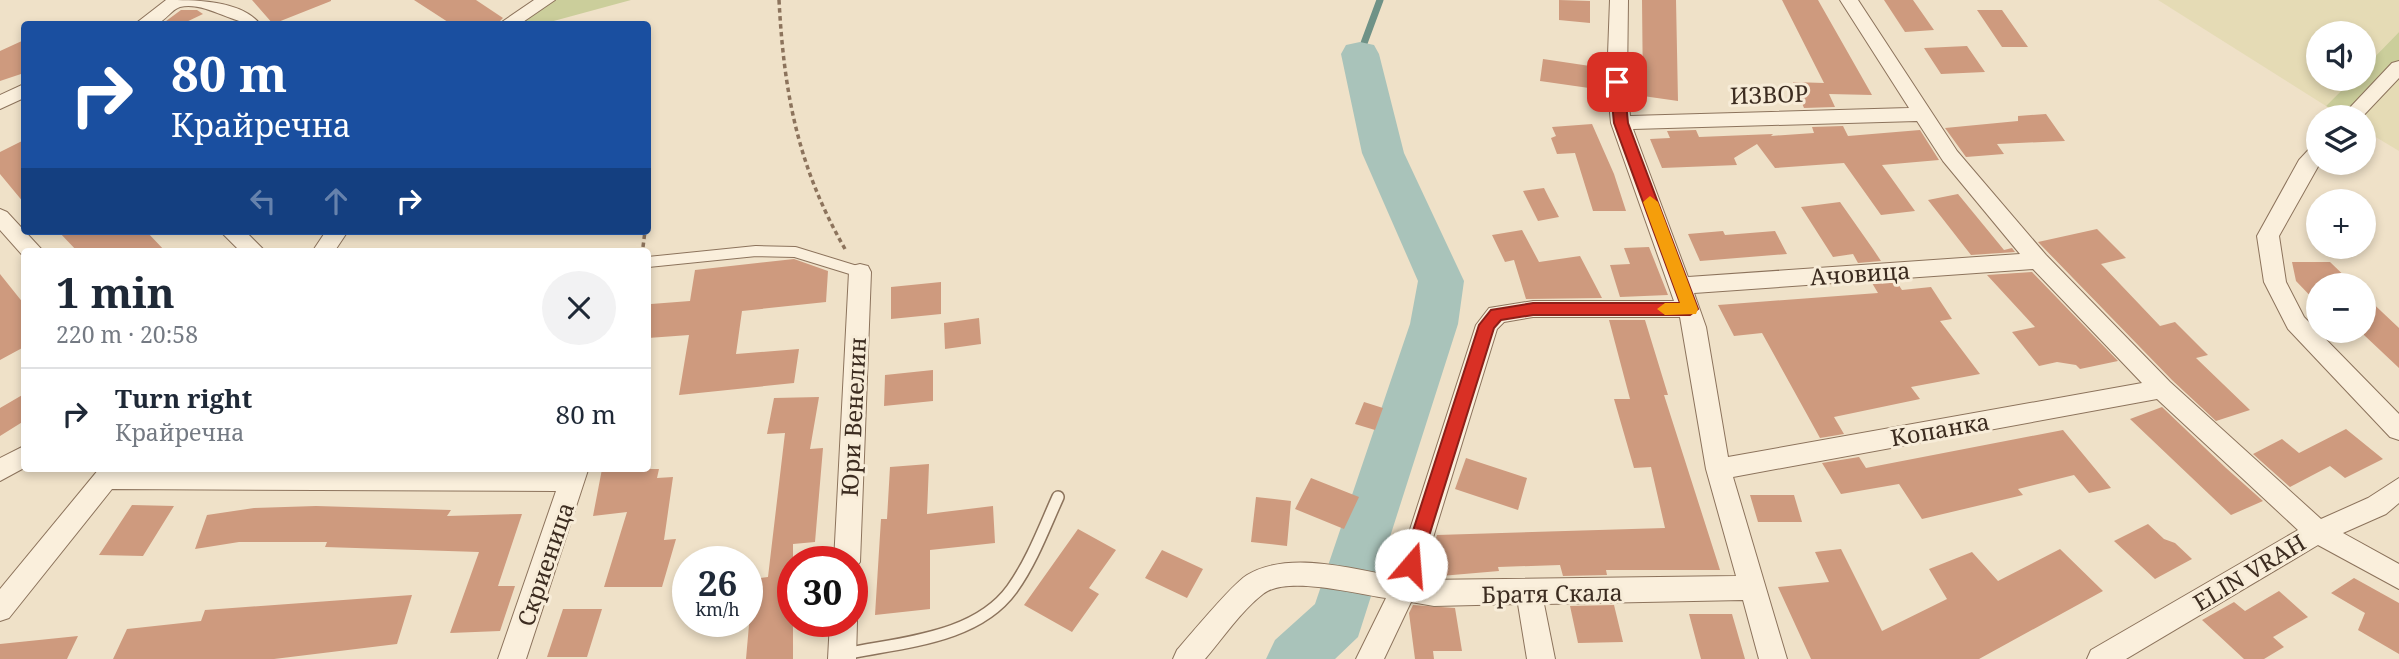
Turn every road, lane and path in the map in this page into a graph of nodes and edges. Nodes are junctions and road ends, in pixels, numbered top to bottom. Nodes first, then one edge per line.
1 (546, 0) edge
2 (779, 0) edge
3 (1619, 0) edge
4 (1849, 0) edge
5 (148, 21) edge
6 (247, 21) edge
7 (513, 21) edge
8 (2399, 67) edge
9 (21, 92) edge
10 (0, 103) edge
11 (2363, 105) edge
12 (1919, 114) junction
13 (1621, 123) junction
14 (2306, 164) edge
15 (0, 216) edge
16 (236, 235) edge
17 (29, 248) edge
18 (250, 248) edge
19 (2038, 261) junction
20 (651, 262) edge
21 (860, 272) junction
22 (1686, 298) junction
23 (2162, 389) junction
24 (2399, 430) edge
25 (21, 458) edge
26 (1718, 469) junction
27 (0, 471) edge
28 (110, 474) edge
29 (574, 475) edge
30 (2399, 489) edge
31 (1058, 497) dead end
32 (2318, 532) junction
33 (848, 546) edge
34 (2399, 576) edge
35 (1753, 588) junction
36 (1396, 591) junction
37 (1529, 594) junction
38 (0, 609) edge
39 (843, 637) edge
40 (2115, 656) edge
41 (842, 657) edge
42 (513, 659) edge
43 (1187, 659) edge
44 (1370, 659) edge
45 (1541, 659) edge
46 (1773, 659) edge

1 - 7 street
2 - 21 path
3 - 13 street
4 - 12 street
5 - 6 street
8 - 11 street
9 - 10 street
12 - 13 street, ИЗВОР
12 - 19 street
13 - 22 street
14 - 24 street
15 - 17 street
16 - 18 street
19 - 22 street, Ачовица
19 - 23 street
20 - 21 lane
21 - 33 street, Юри Венелин
22 - 26 street
22 - 36 street, Ачовица
23 - 26 street, Копанка
23 - 32 street
25 - 27 street
26 - 35 street
28 - 29 street
28 - 38 street
29 - 42 street, Скриеница
30 - 32 street, ELIN VRAH
31 - 41 lane
32 - 34 street
32 - 40 street, ELIN VRAH
35 - 37 street, Братя Скала
35 - 46 street
36 - 37 street, Братя Скала
36 - 43 street, Братя Скала
36 - 44 street
37 - 45 street
39 - 41 street

